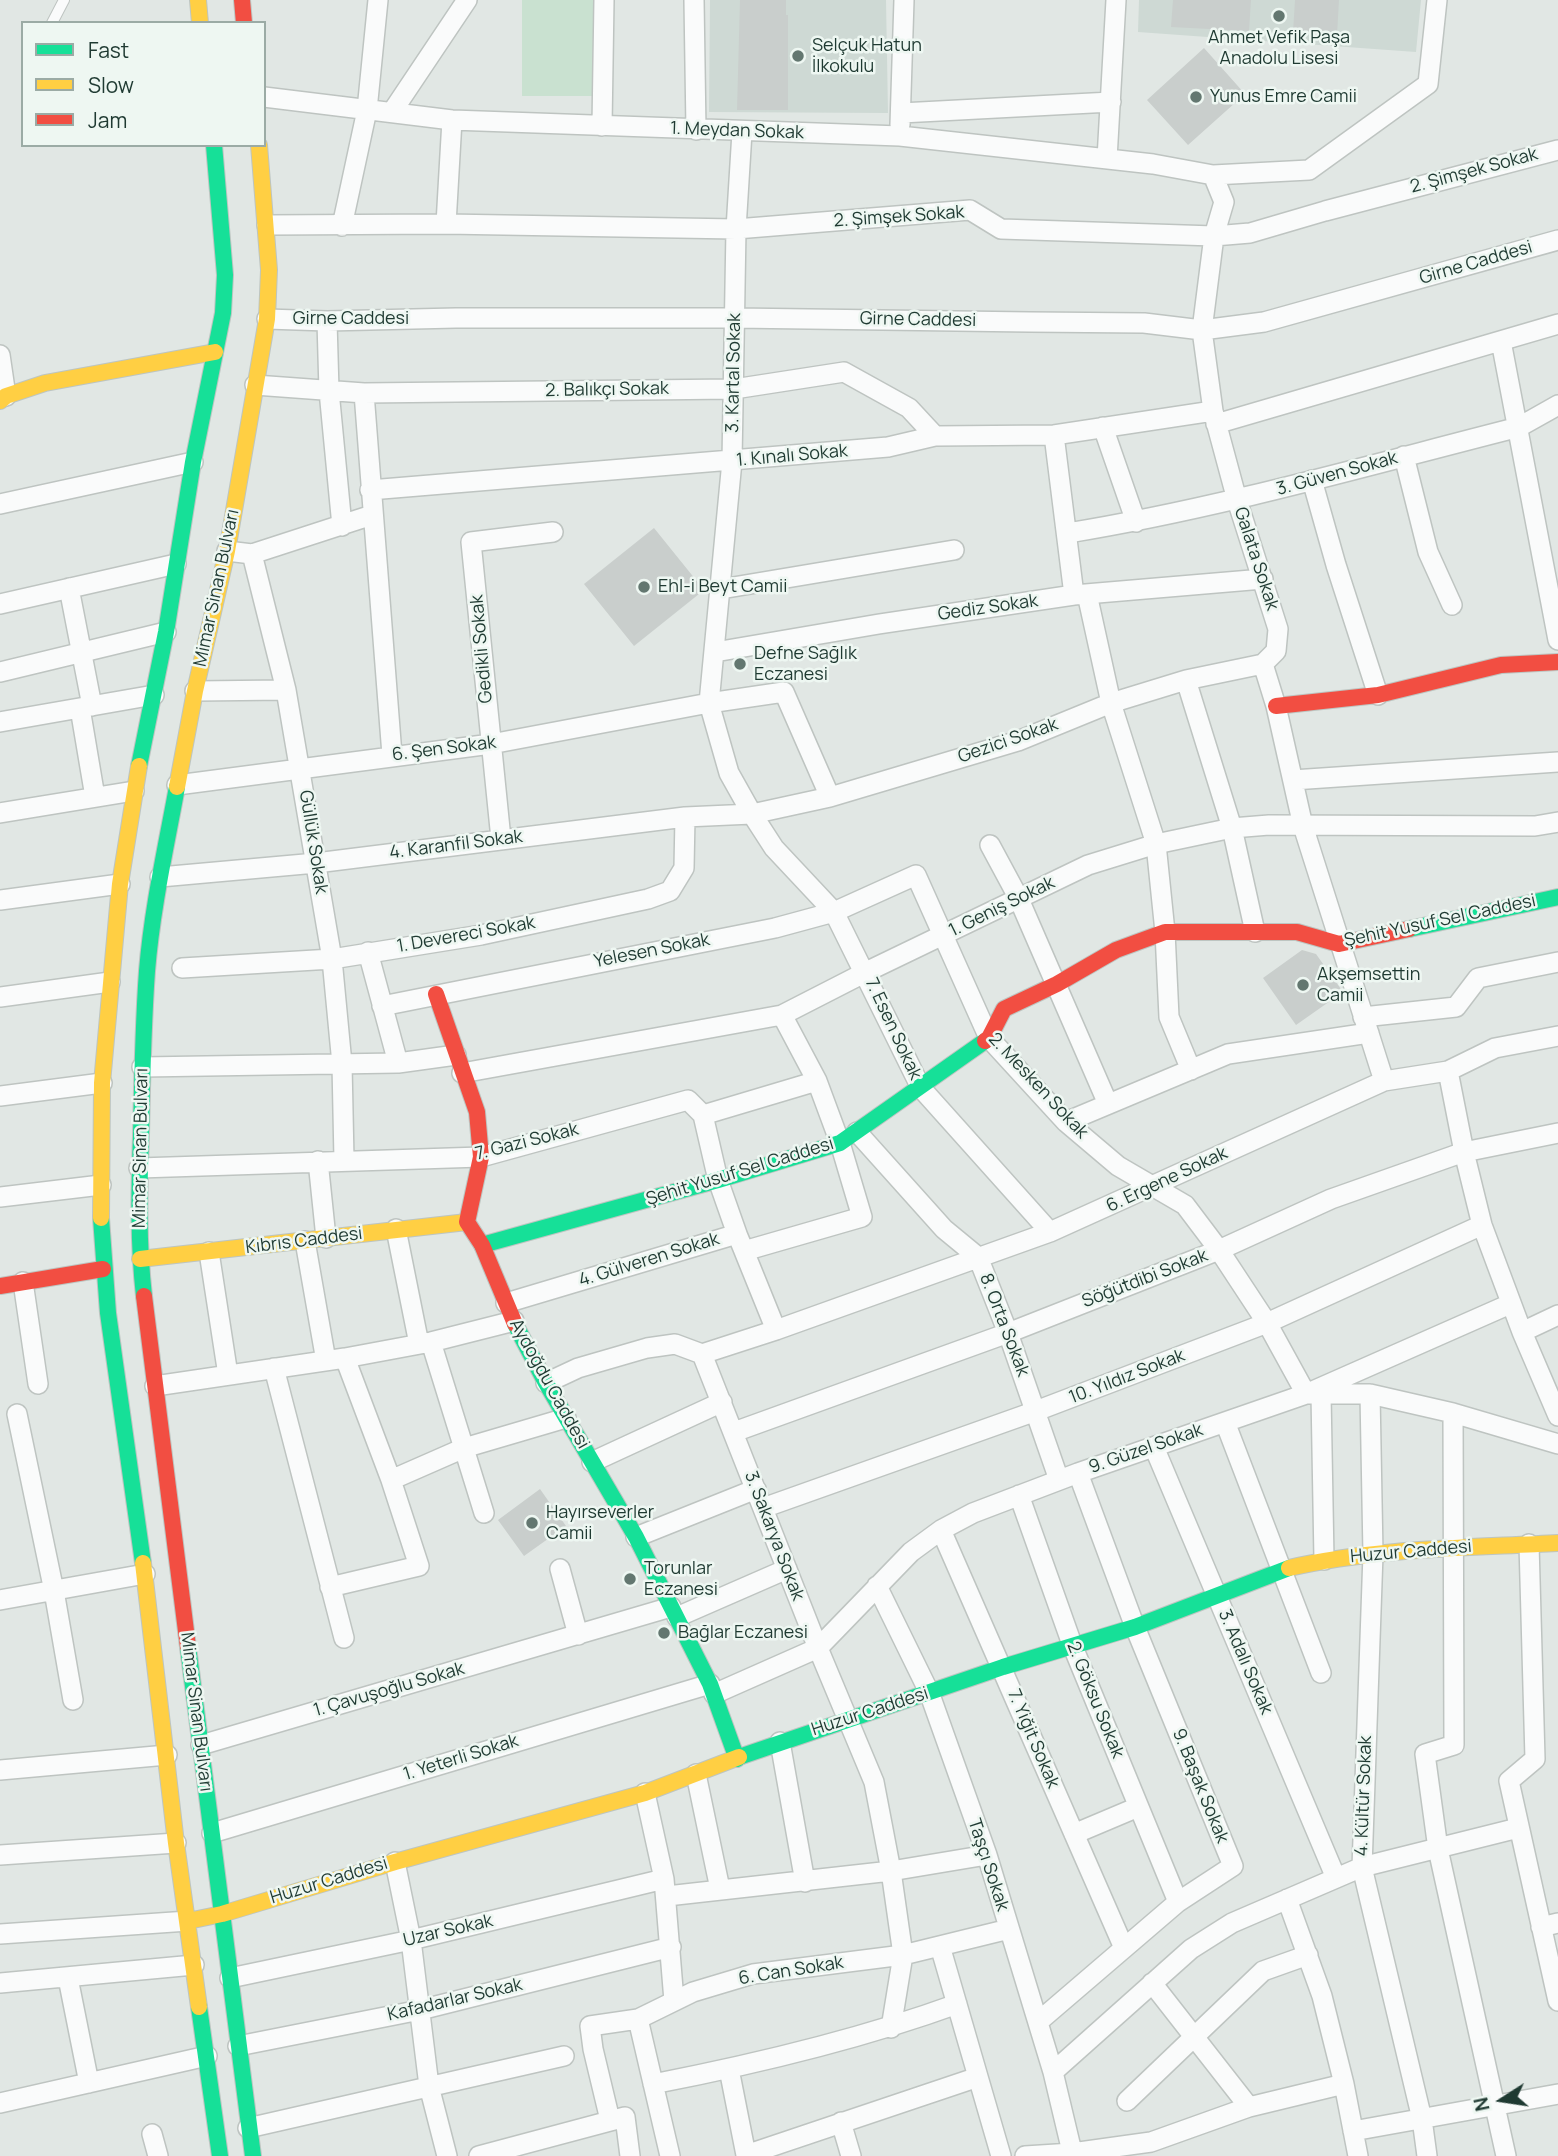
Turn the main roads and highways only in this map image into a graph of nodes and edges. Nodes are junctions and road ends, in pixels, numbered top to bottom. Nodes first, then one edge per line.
1 (198, 0) edge
2 (242, 0) edge
3 (200, 21) edge
4 (244, 21) edge
5 (214, 147) edge
6 (259, 147) edge
7 (215, 352) junction
8 (3, 398) edge
9 (1558, 662) edge
10 (1276, 706) road end
11 (1558, 897) edge
12 (436, 994) road end
13 (467, 1222) junction
14 (482, 1245) junction
15 (140, 1259) junction
16 (103, 1269) junction
17 (0, 1286) edge
18 (1558, 1544) edge
19 (167, 1755) junction
20 (737, 1759) junction
21 (215, 1869) junction
22 (222, 1914) junction
23 (188, 1921) junction
24 (194, 1965) junction
25 (242, 2074) junction
26 (220, 2156) edge
27 (253, 2156) edge

1 - 3 main road
2 - 4 main road
5 - 7 main road, Mimar Sinan Bulvarı
6 - 15 main road, Mimar Sinan Bulvarı
7 - 8 main road
7 - 16 main road, Mimar Sinan Bulvarı
9 - 10 main road
11 - 14 main road, Şehit Yusuf Sel Caddesi
12 - 13 main road
13 - 14 main road, Aydoğdu Caddesi
13 - 15 main road, Kıbrıs Caddesi
14 - 20 main road, Aydoğdu Caddesi
15 - 21 main road, Mimar Sinan Bulvarı
16 - 17 main road
16 - 19 main road, Mimar Sinan Bulvarı
18 - 20 main road, Huzur Caddesi
19 - 21 main road
19 - 23 main road, Mimar Sinan Bulvarı
20 - 22 main road, Huzur Caddesi
21 - 22 main road, Mimar Sinan Bulvarı
22 - 23 main road, Huzur Caddesi
22 - 25 main road, Mimar Sinan Bulvarı
23 - 24 main road, Mimar Sinan Bulvarı
24 - 25 main road
24 - 26 main road, Mimar Sinan Bulvarı
25 - 27 main road, Mimar Sinan Bulvarı

